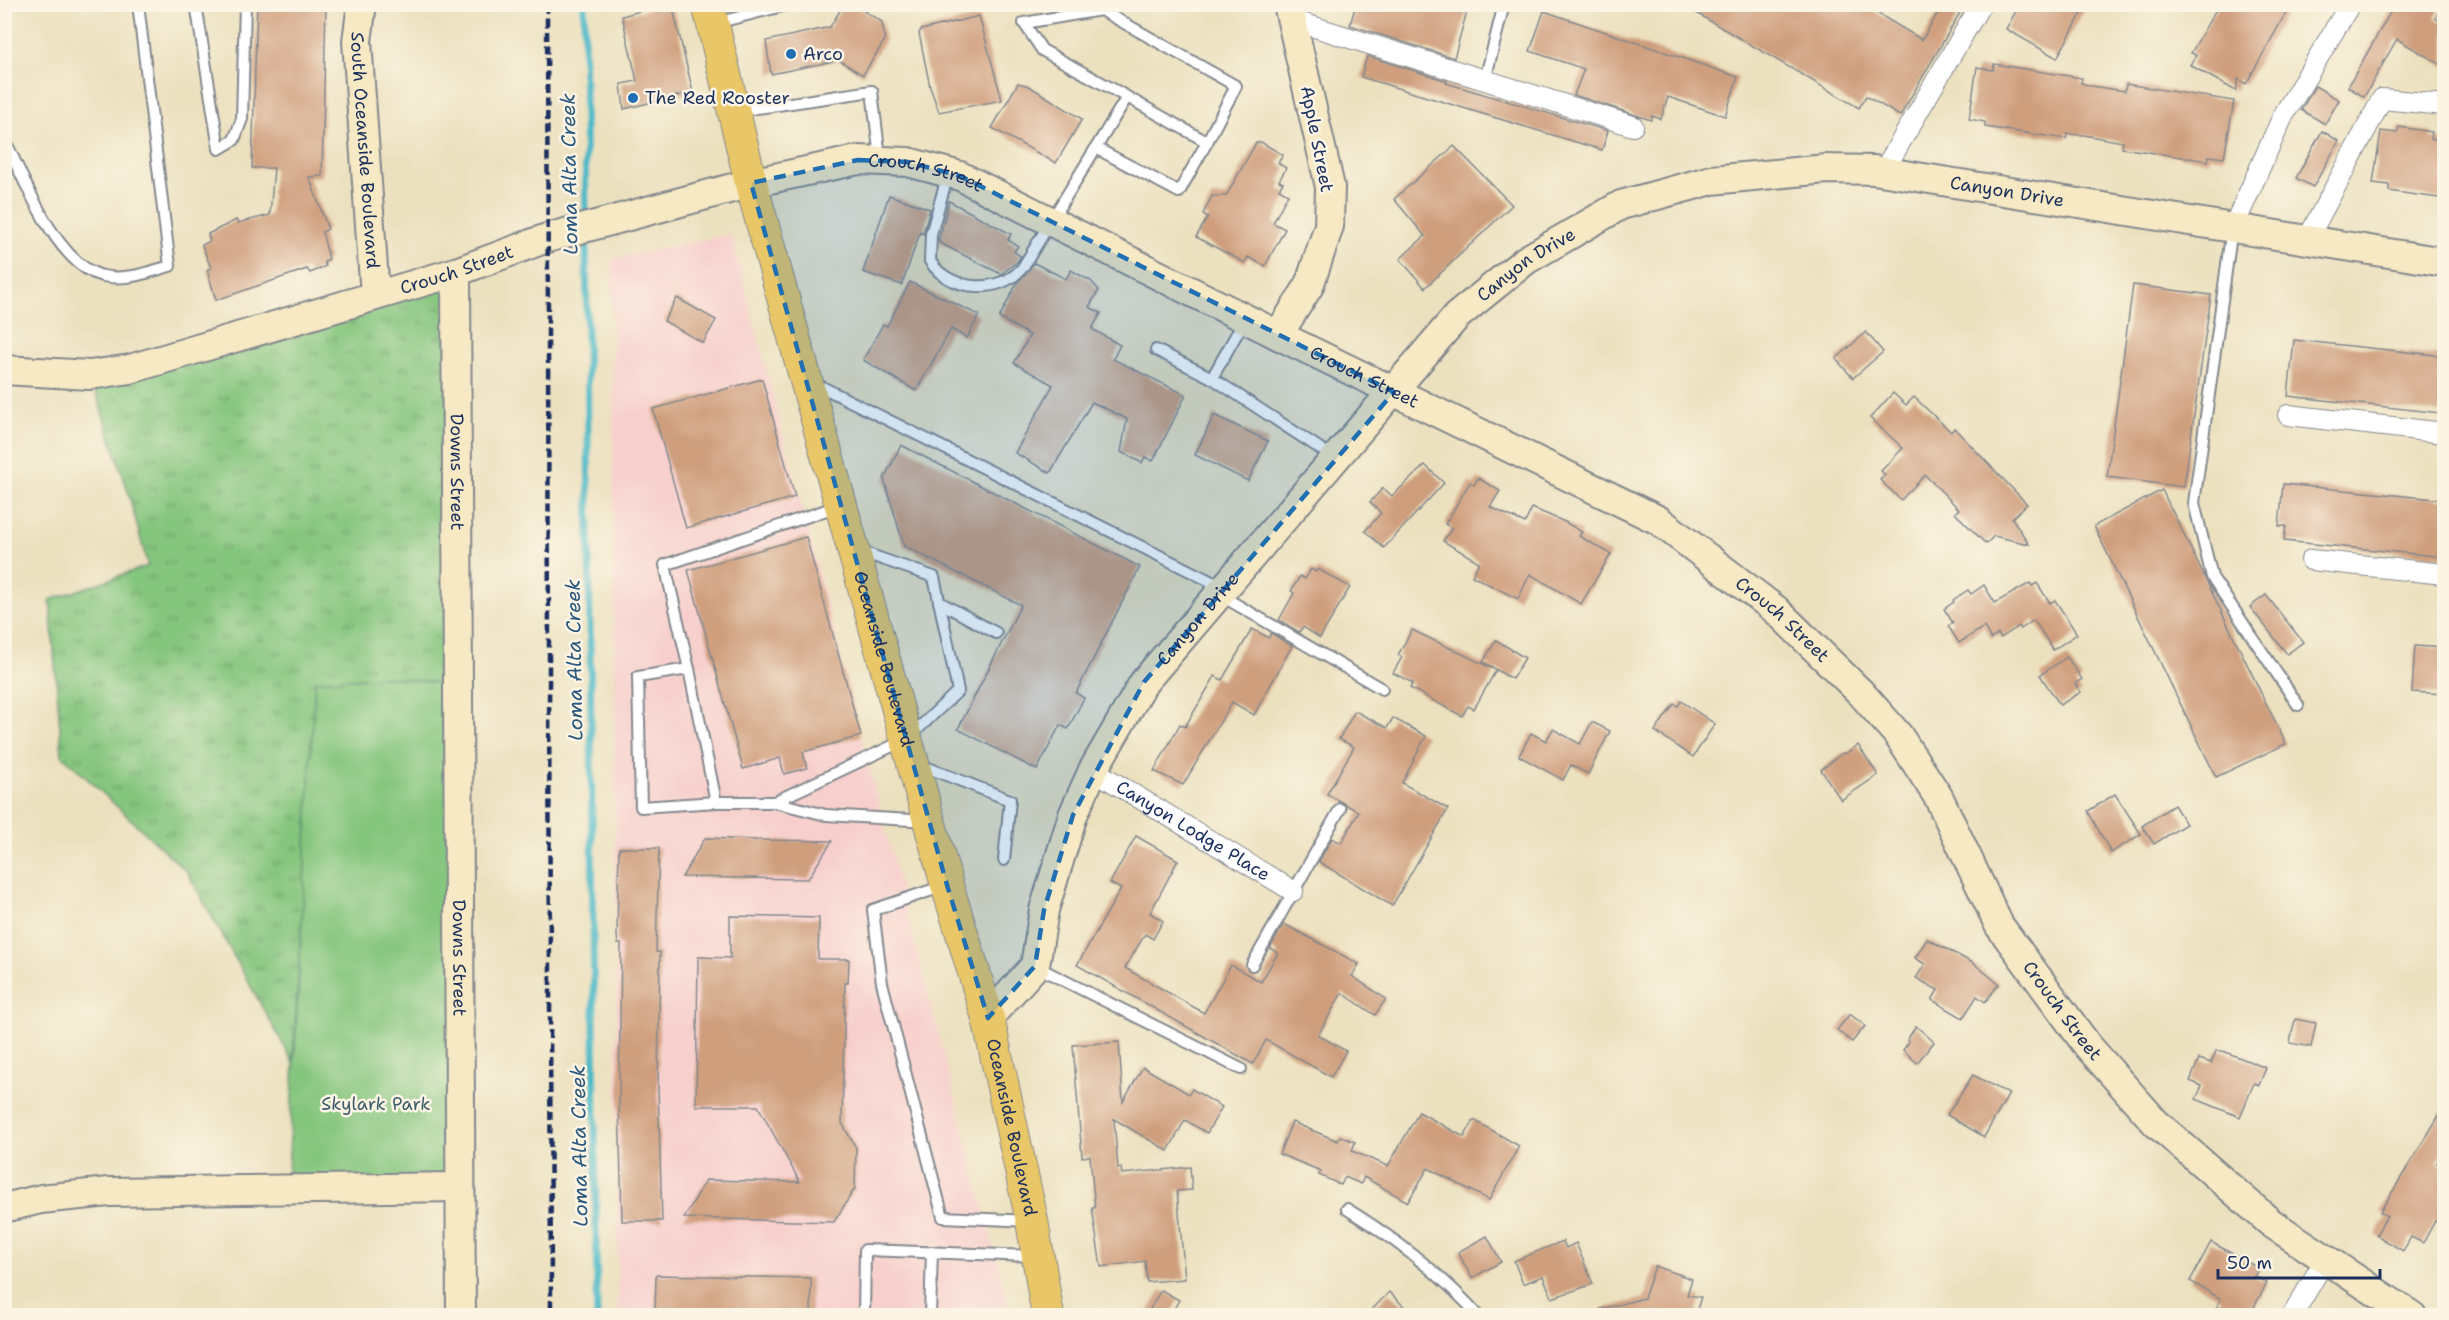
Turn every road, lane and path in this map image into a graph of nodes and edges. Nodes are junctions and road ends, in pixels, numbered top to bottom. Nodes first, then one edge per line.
1 (138, 4) edge
2 (196, 4) edge
3 (245, 4) edge
4 (362, 4) edge
5 (790, 4) edge
6 (1981, 4) edge
7 (2350, 4) edge
8 (1503, 8) dead end
9 (1290, 12) edge
10 (711, 14) edge
11 (1485, 80) junction
12 (1127, 97) junction
13 (2445, 105) edge
14 (734, 112) junction
15 (1633, 126) dead end
16 (4, 138) edge
17 (1207, 142) junction
18 (1096, 148) junction
19 (880, 161) junction
20 (1883, 172) junction
21 (948, 173) junction
22 (751, 183) junction
23 (1051, 221) junction
24 (2233, 228) junction
25 (2307, 240) junction
26 (2445, 262) edge
27 (456, 272) junction
28 (375, 296) junction
29 (1245, 319) junction
30 (1278, 335) junction
31 (1156, 350) dead end
32 (4, 370) edge
33 (1212, 378) junction
34 (806, 379) junction
35 (1394, 392) junction
36 (2288, 415) dead end
37 (2445, 432) edge
38 (1336, 459) junction
39 (841, 505) junction
40 (853, 549) junction
41 (2311, 560) dead end
42 (2445, 574) edge
43 (1222, 591) junction
44 (939, 602) junction
45 (996, 633) dead end
46 (690, 669) junction
47 (1382, 690) dead end
48 (2298, 705) dead end
49 (911, 751) junction
50 (1093, 770) junction
51 (716, 802) junction
52 (774, 802) junction
53 (1340, 809) dead end
54 (929, 821) junction
55 (1004, 860) dead end
56 (947, 885) junction
57 (1293, 891) junction
58 (1252, 965) dead end
59 (1035, 966) junction
60 (988, 1018) junction
61 (1241, 1069) dead end
62 (460, 1187) junction
63 (4, 1208) edge
64 (1347, 1209) dead end
65 (1032, 1221) junction
66 (932, 1252) junction
67 (1038, 1256) junction
68 (2325, 1260) junction
69 (461, 1316) edge
70 (864, 1316) edge
71 (930, 1316) edge
72 (1048, 1316) edge
73 (1479, 1316) edge
74 (2292, 1316) edge
75 (2412, 1316) edge

1 - 16 lane
2 - 3 lane
4 - 28 main road, South Oceanside Boulevard
5 - 10 lane
6 - 20 street
7 - 24 street
8 - 11 lane
9 - 11 street
9 - 30 main road, Apple Street
10 - 14 main road, Oceanside Boulevard
11 - 15 street
12 - 17 lane
12 - 17 lane
12 - 18 lane
13 - 25 street
14 - 19 lane
14 - 22 main road, Oceanside Boulevard
17 - 18 lane
18 - 23 lane
19 - 21 main road, Crouch Street
19 - 22 main road, Crouch Street
20 - 24 main road, Canyon Drive
20 - 35 main road, Canyon Drive
21 - 23 main road, Crouch Street
21 - 23 lane
22 - 27 main road, Crouch Street
22 - 34 main road, Oceanside Boulevard
23 - 29 main road, Crouch Street
24 - 25 main road, Canyon Drive
24 - 48 lane
25 - 26 main road, Canyon Drive
27 - 28 main road, Crouch Street
27 - 62 main road, Downs Street
28 - 32 main road, Crouch Street
29 - 30 main road, Crouch Street
29 - 33 lane
30 - 35 main road, Crouch Street
31 - 33 lane
33 - 38 lane
34 - 39 main road, Oceanside Boulevard
34 - 43 lane
35 - 38 main road, Canyon Drive
35 - 68 main road, Crouch Street
36 - 37 street
38 - 43 main road, Canyon Drive
39 - 40 main road, Oceanside Boulevard
39 - 46 lane
40 - 44 lane
40 - 49 main road, Oceanside Boulevard
41 - 42 street
43 - 47 lane
43 - 50 main road, Canyon Drive
44 - 45 lane
44 - 49 lane
46 - 51 lane
46 - 51 lane
49 - 52 lane
49 - 54 main road, Oceanside Boulevard
49 - 55 lane
50 - 57 street, Canyon Lodge Place
50 - 59 main road, Canyon Drive
51 - 52 lane
52 - 54 lane
53 - 57 lane
54 - 56 main road, Oceanside Boulevard
56 - 60 main road, Oceanside Boulevard
56 - 65 lane
57 - 58 lane
59 - 60 main road
59 - 61 lane
60 - 65 main road, Oceanside Boulevard
62 - 63 main road
62 - 69 main road, Downs Street
64 - 73 lane
65 - 67 main road, Oceanside Boulevard
66 - 67 lane
66 - 70 lane
66 - 71 lane
67 - 72 main road, Oceanside Boulevard
68 - 74 street
68 - 75 main road, Crouch Street

